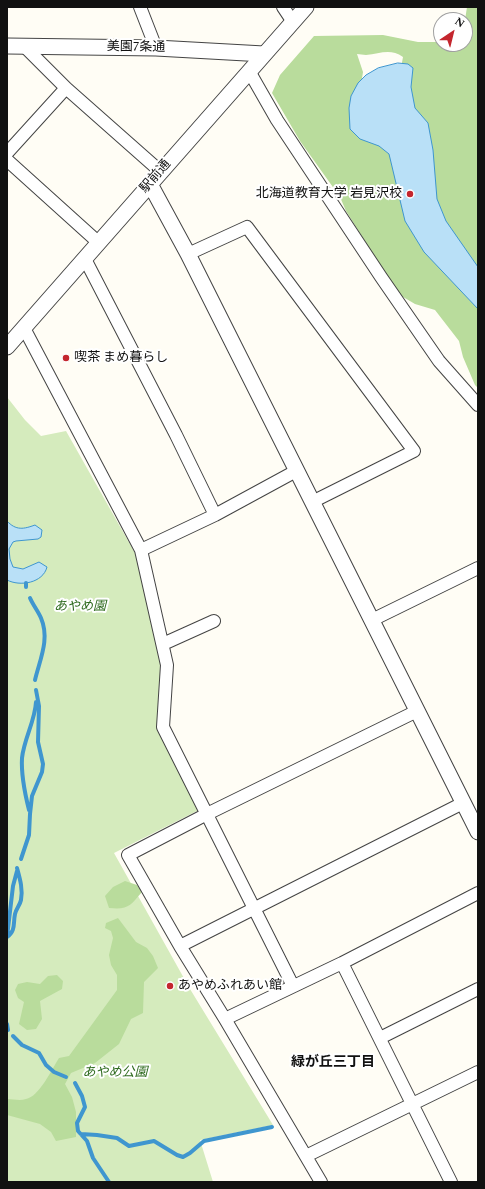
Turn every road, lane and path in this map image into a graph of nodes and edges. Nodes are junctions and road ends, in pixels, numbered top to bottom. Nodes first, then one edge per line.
1 (140, 7) edge
2 (283, 7) edge
3 (306, 7) edge
4 (293, 22) junction
5 (8, 43) edge
6 (24, 46) junction
7 (156, 48) junction
8 (264, 54) junction
9 (249, 71) junction
10 (66, 88) junction
11 (7, 153) edge
12 (7, 160) edge
13 (161, 172) junction
14 (150, 184) junction
15 (99, 244) junction
16 (188, 254) junction
17 (85, 259) junction
18 (24, 328) junction
19 (7, 347) edge
20 (478, 404) edge
21 (296, 471) junction
22 (312, 502) junction
23 (215, 515) junction
24 (141, 550) junction
25 (478, 568) edge
26 (214, 620) dead end
27 (372, 620) junction
28 (163, 644) junction
29 (417, 711) junction
30 (464, 803) junction
31 (207, 814) junction
32 (478, 832) edge
33 (478, 893) edge
34 (255, 909) junction
35 (180, 946) junction
36 (342, 963) junction
37 (293, 986) junction
38 (478, 989) edge
39 (226, 1019) junction
40 (380, 1038) junction
41 (478, 1072) edge
42 (413, 1105) junction
43 (306, 1156) junction
44 (321, 1182) edge
45 (451, 1182) edge

1 - 7 street
2 - 4 street
3 - 4 street, 駅前通
4 - 8 street, 駅前通
5 - 6 street, 美園7条通
6 - 7 street, 美園7条通
6 - 10 street
7 - 8 street, 美園7条通
8 - 9 street, 駅前通
9 - 13 street, 駅前通
9 - 20 street
10 - 11 street
10 - 13 street
12 - 15 street
13 - 14 street, 駅前通
14 - 15 street, 駅前通
14 - 16 street
15 - 17 street, 駅前通
16 - 21 street
16 - 22 street
17 - 18 street, 駅前通
17 - 23 street
18 - 19 street, 駅前通
18 - 24 street
21 - 22 street
21 - 23 street
22 - 27 street
23 - 24 street
24 - 28 street
25 - 27 street
26 - 28 street
27 - 29 street
28 - 31 street
29 - 30 street
29 - 31 street
30 - 32 street
30 - 34 street
31 - 34 street
31 - 35 street
33 - 36 street
34 - 35 street
34 - 37 street
35 - 39 street
36 - 37 street
36 - 40 street
37 - 39 street
38 - 40 street
39 - 43 street
40 - 42 street
41 - 42 street
42 - 43 street
42 - 45 street
43 - 44 street

